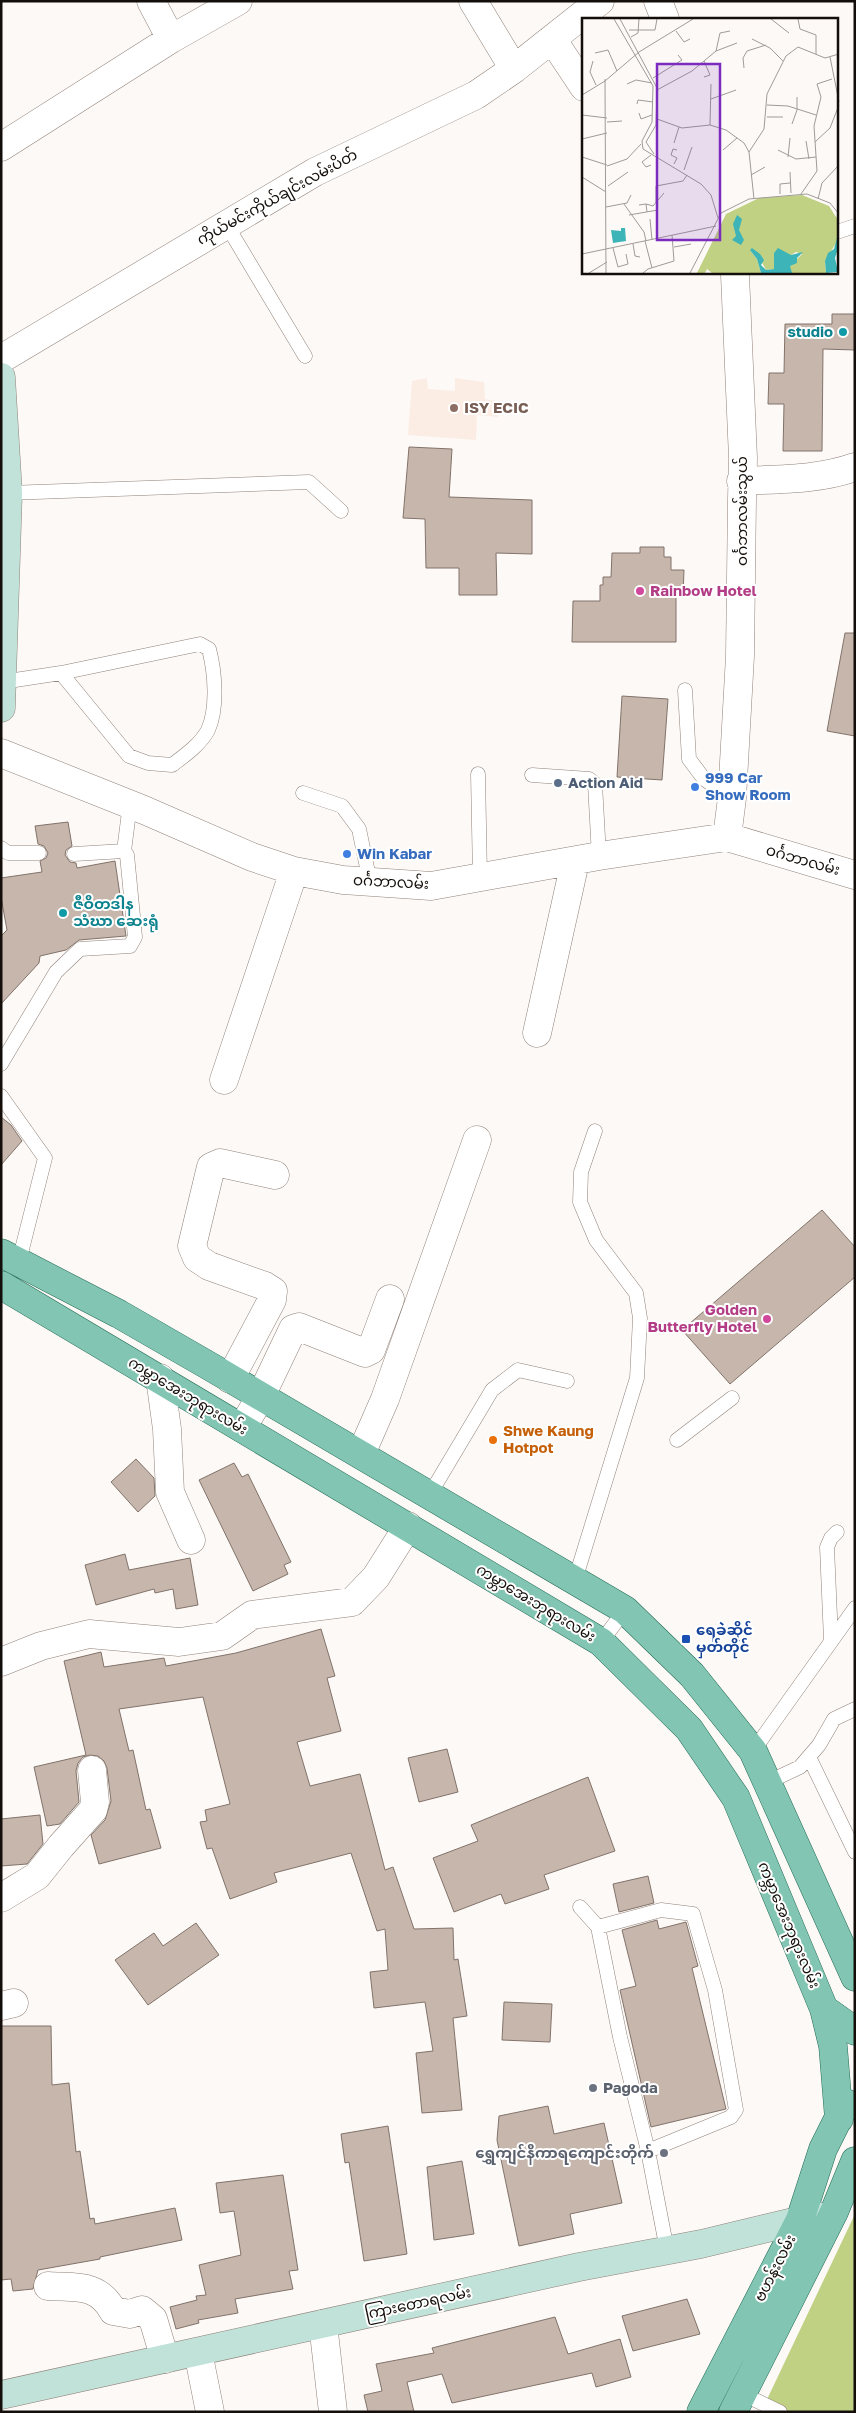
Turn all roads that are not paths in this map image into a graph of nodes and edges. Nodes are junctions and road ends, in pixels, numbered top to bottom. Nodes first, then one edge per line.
1 (151, 1) edge
2 (238, 1) edge
3 (473, 1) edge
4 (600, 1) edge
5 (658, 1) edge
6 (665, 18) edge
7 (172, 39) junction
8 (552, 39) junction
9 (514, 69) junction
10 (582, 84) edge
11 (1, 147) edge
12 (226, 224) junction
13 (855, 226) edge
14 (838, 232) edge
15 (738, 274) edge
16 (305, 356) dead end
17 (1, 359) edge
18 (1, 377) edge
19 (855, 467) edge
20 (855, 486) edge
21 (742, 490) junction
22 (8, 493) junction
23 (341, 511) dead end
24 (61, 673) junction
25 (685, 690) dead end
26 (2, 695) edge
27 (1, 753) edge
28 (478, 774) dead end
29 (532, 776) dead end
30 (303, 793) dead end
31 (732, 798) junction
32 (130, 804) junction
33 (727, 837) junction
34 (1, 848) edge
35 (124, 851) junction
36 (39, 853) dead end
37 (74, 854) dead end
38 (587, 859) junction
39 (294, 871) junction
40 (855, 875) edge
41 (480, 877) junction
42 (370, 882) junction
43 (536, 1034) dead end
44 (1, 1064) edge
45 (224, 1080) dead end
46 (1, 1096) edge
47 (595, 1132) dead end
48 (477, 1140) dead end
49 (274, 1175) dead end
50 (10, 1257) edge
51 (1, 1285) edge
52 (390, 1299) dead end
53 (160, 1378) junction
54 (230, 1379) junction
55 (567, 1381) dead end
56 (261, 1396) junction
57 (732, 1398) dead end
58 (242, 1428) junction
59 (677, 1440) dead end
60 (361, 1454) junction
61 (430, 1494) junction
62 (408, 1526) junction
63 (837, 1532) dead end
64 (191, 1540) dead end
65 (575, 1580) junction
66 (855, 1608) edge
67 (625, 1610) junction
68 (831, 1640) junction
69 (601, 1642) junction
70 (1, 1662) edge
71 (855, 1709) edge
72 (753, 1751) junction
73 (809, 1757) junction
74 (92, 1770) dead end
75 (766, 1783) junction
76 (855, 1852) edge
77 (1, 1898) edge
78 (580, 1907) dead end
79 (598, 1927) junction
80 (855, 1977) edge
81 (824, 2008) junction
82 (855, 2031) edge
83 (855, 2084) edge
84 (839, 2119) junction
85 (648, 2150) junction
86 (855, 2161) edge
87 (834, 2212) junction
88 (800, 2220) junction
89 (667, 2250) junction
90 (48, 2286) dead end
91 (323, 2324) junction
92 (198, 2352) junction
93 (165, 2359) junction
94 (1, 2395) edge
95 (738, 2403) edge
96 (210, 2412) edge
97 (333, 2412) edge
98 (701, 2412) edge
99 (780, 2412) edge

1 - 7 street
2 - 7 street
3 - 9 street
4 - 8 street, ကိုယ်မင်းကိုယ်ချင်းလမ်းပိတ်
5 - 6 street
7 - 11 street
8 - 9 street, ကိုယ်မင်းကိုယ်ချင်းလမ်းပိတ်
8 - 10 street
9 - 12 street, ကိုယ်မင်းကိုယ်ချင်းလမ်းပိတ်
12 - 16 lane
12 - 17 street, ကိုယ်မင်းကိုယ်ချင်းလမ်းပိတ်
13 - 14 lane
15 - 21 street, ဝင်္ဂဘာလမ်းသွယ်
18 - 22 main road
19 - 21 street
20 - 21 street
21 - 31 street, ဝင်္ဂဘာလမ်းသွယ်
22 - 23 lane
22 - 26 main road
24 - 24 lane
24 - 26 lane
25 - 31 lane
27 - 32 street, ဝင်္ဂဘာလမ်း
28 - 41 lane
29 - 38 lane
30 - 42 lane
31 - 33 street, ဝင်္ဂဘာလမ်းသွယ်
32 - 35 lane
32 - 39 street, ဝင်္ဂဘာလမ်း
33 - 38 street, ဝင်္ဂဘာလမ်း
33 - 40 street, ဝင်္ဂဘာလမ်း
34 - 36 lane
35 - 37 lane
35 - 44 lane
38 - 41 street, ဝင်္ဂဘာလမ်း
38 - 43 street
39 - 42 street, ဝင်္ဂဘာလမ်း
39 - 45 street
41 - 42 street, ဝင်္ဂဘာလမ်း
46 - 50 lane
47 - 65 lane
48 - 60 street
49 - 54 street
50 - 54 main road
51 - 53 main road, ကမ္ဘာအေးဘုရားလမ်း
52 - 56 street
53 - 58 main road, ကမ္ဘာအေးဘုရားလမ်း
53 - 64 street
54 - 56 main road
55 - 61 lane
56 - 58 street
56 - 60 main road
57 - 59 lane
58 - 62 main road, ကမ္ဘာအေးဘုရားလမ်း
60 - 61 main road
61 - 65 main road
62 - 69 main road, ကမ္ဘာအေးဘုရားလမ်း
62 - 70 street
63 - 68 lane
65 - 67 main road
66 - 68 lane
67 - 69 lane
67 - 72 main road
68 - 72 lane
69 - 81 main road, ကမ္ဘာအေးဘုရားလမ်း
71 - 73 lane
72 - 75 main road
73 - 75 lane
73 - 76 lane
74 - 77 street
75 - 80 main road
78 - 79 lane
79 - 85 lane
79 - 85 lane
81 - 82 main road
81 - 84 main road, ကမ္ဘာအေးဘုရားလမ်း
83 - 84 main road, ဗဟန်းလမ်း
84 - 88 main road, ဗဟန်းလမ်း
85 - 89 lane
86 - 87 main road, ဗဟန်းလမ်း
87 - 88 main road, ကြားတောရလမ်း
87 - 95 main road, ဗဟန်းလမ်း
88 - 89 main road, ကြားတောရလမ်း
88 - 98 main road, ဗဟန်းလမ်း
89 - 91 main road, ကြားတောရလမ်း
90 - 93 street
91 - 92 main road, ကြားတောရလမ်း
91 - 97 street
92 - 93 main road, ကြားတောရလမ်း
92 - 96 street
93 - 94 main road, ကြားတောရလမ်း
95 - 99 lane

